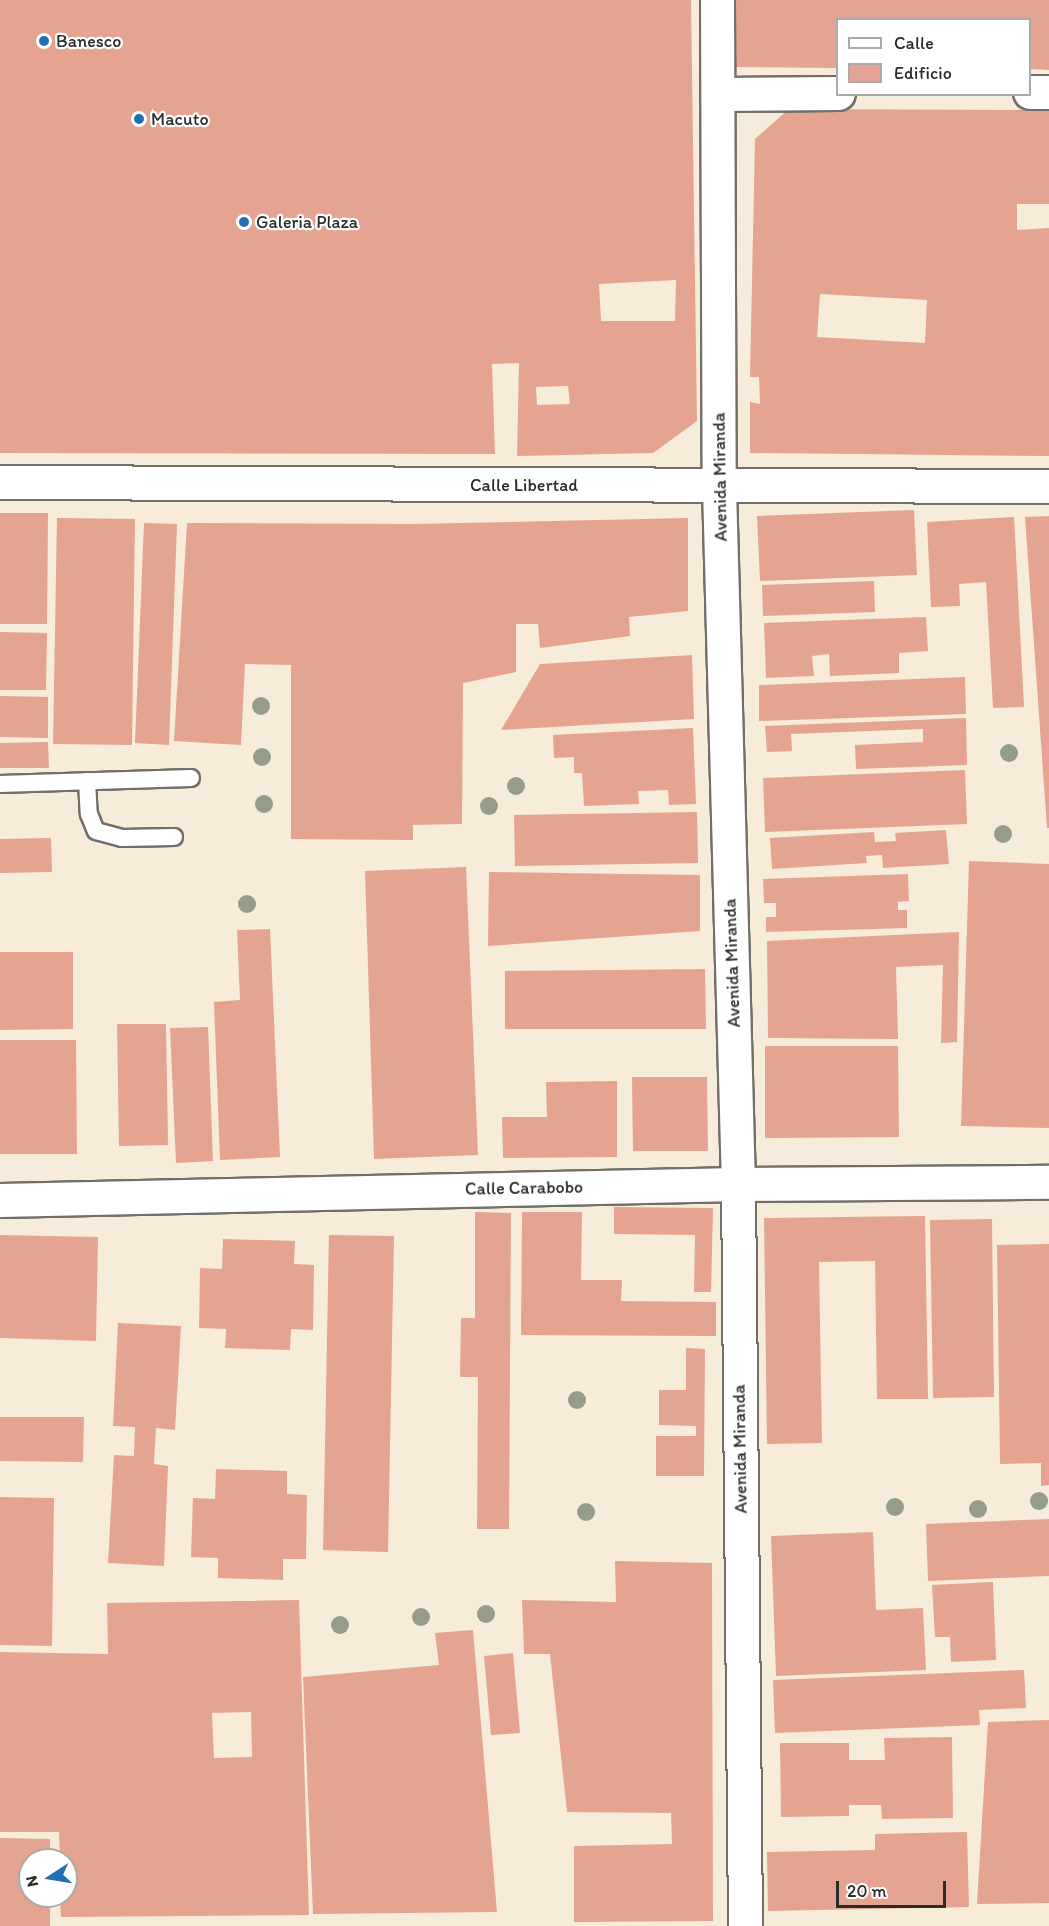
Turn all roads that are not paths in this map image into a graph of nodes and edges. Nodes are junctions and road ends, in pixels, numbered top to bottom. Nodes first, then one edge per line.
1 (717, 0) edge
2 (1031, 92) edge
3 (1049, 92) edge
4 (836, 93) edge
5 (718, 94) junction
6 (0, 482) edge
7 (1049, 486) edge
8 (719, 487) junction
9 (191, 778) dead end
10 (87, 782) junction
11 (0, 784) edge
12 (174, 837) dead end
13 (1049, 1182) edge
14 (738, 1184) junction
15 (0, 1200) edge
16 (744, 1926) edge

1 - 5 street, Avenida Miranda
2 - 3 street
4 - 5 street
5 - 8 street, Avenida Miranda
6 - 8 street, Calle Libertad
7 - 8 street, Calle Libertad
8 - 14 street, Avenida Miranda
9 - 10 lane
10 - 11 lane
10 - 12 lane
13 - 14 street, Calle Carabobo
14 - 15 street, Calle Carabobo
14 - 16 street, Avenida Miranda

